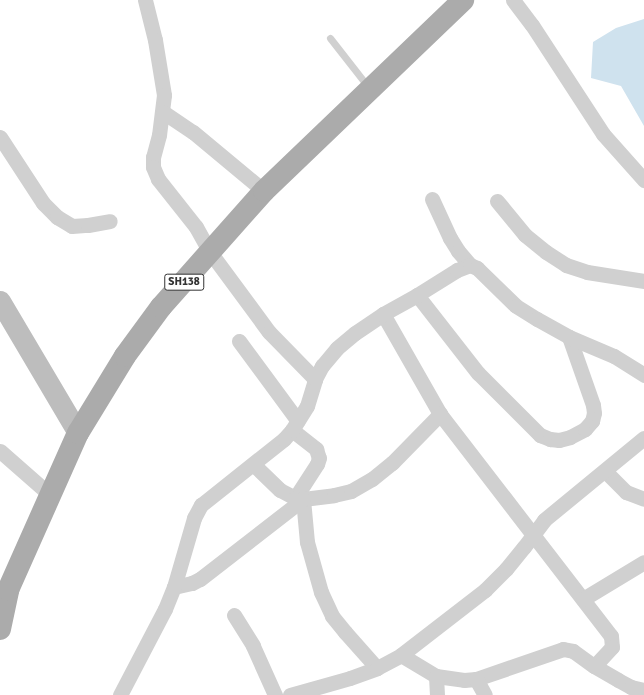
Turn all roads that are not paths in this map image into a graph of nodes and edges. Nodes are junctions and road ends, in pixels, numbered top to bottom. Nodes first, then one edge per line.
1 (144, 0) edge
2 (463, 0) edge
3 (513, 0) edge
4 (330, 38) dead end
5 (370, 90) junction
6 (163, 112) junction
7 (0, 137) edge
8 (644, 180) edge
9 (264, 191) junction
10 (432, 199) dead end
11 (497, 201) dead end
12 (110, 221) dead end
13 (210, 252) junction
14 (470, 265) junction
15 (644, 281) edge
16 (417, 295) junction
17 (0, 300) edge
18 (383, 314) junction
19 (569, 337) junction
20 (238, 341) dead end
21 (644, 375) edge
22 (315, 379) junction
23 (440, 414) junction
24 (295, 426) junction
25 (78, 433) junction
26 (644, 438) edge
27 (0, 451) edge
28 (254, 465) junction
29 (605, 471) junction
30 (50, 495) junction
31 (299, 498) junction
32 (644, 499) edge
33 (532, 536) junction
34 (644, 562) edge
35 (174, 587) junction
36 (583, 599) junction
37 (234, 615) dead end
38 (0, 629) edge
39 (401, 655) junction
40 (594, 666) junction
41 (377, 668) junction
42 (436, 676) junction
43 (476, 679) junction
44 (644, 690) edge
45 (120, 695) edge
46 (275, 695) edge
47 (290, 695) edge
48 (437, 695) edge
49 (485, 695) edge

1 - 6 street
2 - 5 main road, SH138
3 - 8 street
4 - 5 lane
5 - 9 main road, SH138
6 - 9 street
6 - 13 street
7 - 12 street
9 - 13 main road, SH138
10 - 14 street
11 - 15 street
13 - 22 street
13 - 25 main road, SH138
14 - 16 street
14 - 19 street
16 - 18 street
16 - 19 street
17 - 25 main road
18 - 22 street
18 - 23 street
19 - 21 street
20 - 24 street
22 - 24 street
23 - 31 street
23 - 33 street
24 - 28 street
24 - 31 street
25 - 30 main road, SH138
26 - 29 street
27 - 30 street
28 - 31 street
28 - 35 street
29 - 32 street
29 - 33 street
30 - 38 main road, SH138
31 - 35 street
31 - 41 street
33 - 36 street
33 - 39 street
34 - 36 street
35 - 45 street
36 - 40 street
37 - 46 street
39 - 41 street
39 - 42 street
40 - 43 street
40 - 44 street
41 - 47 street
42 - 43 street
42 - 48 street
43 - 49 street

